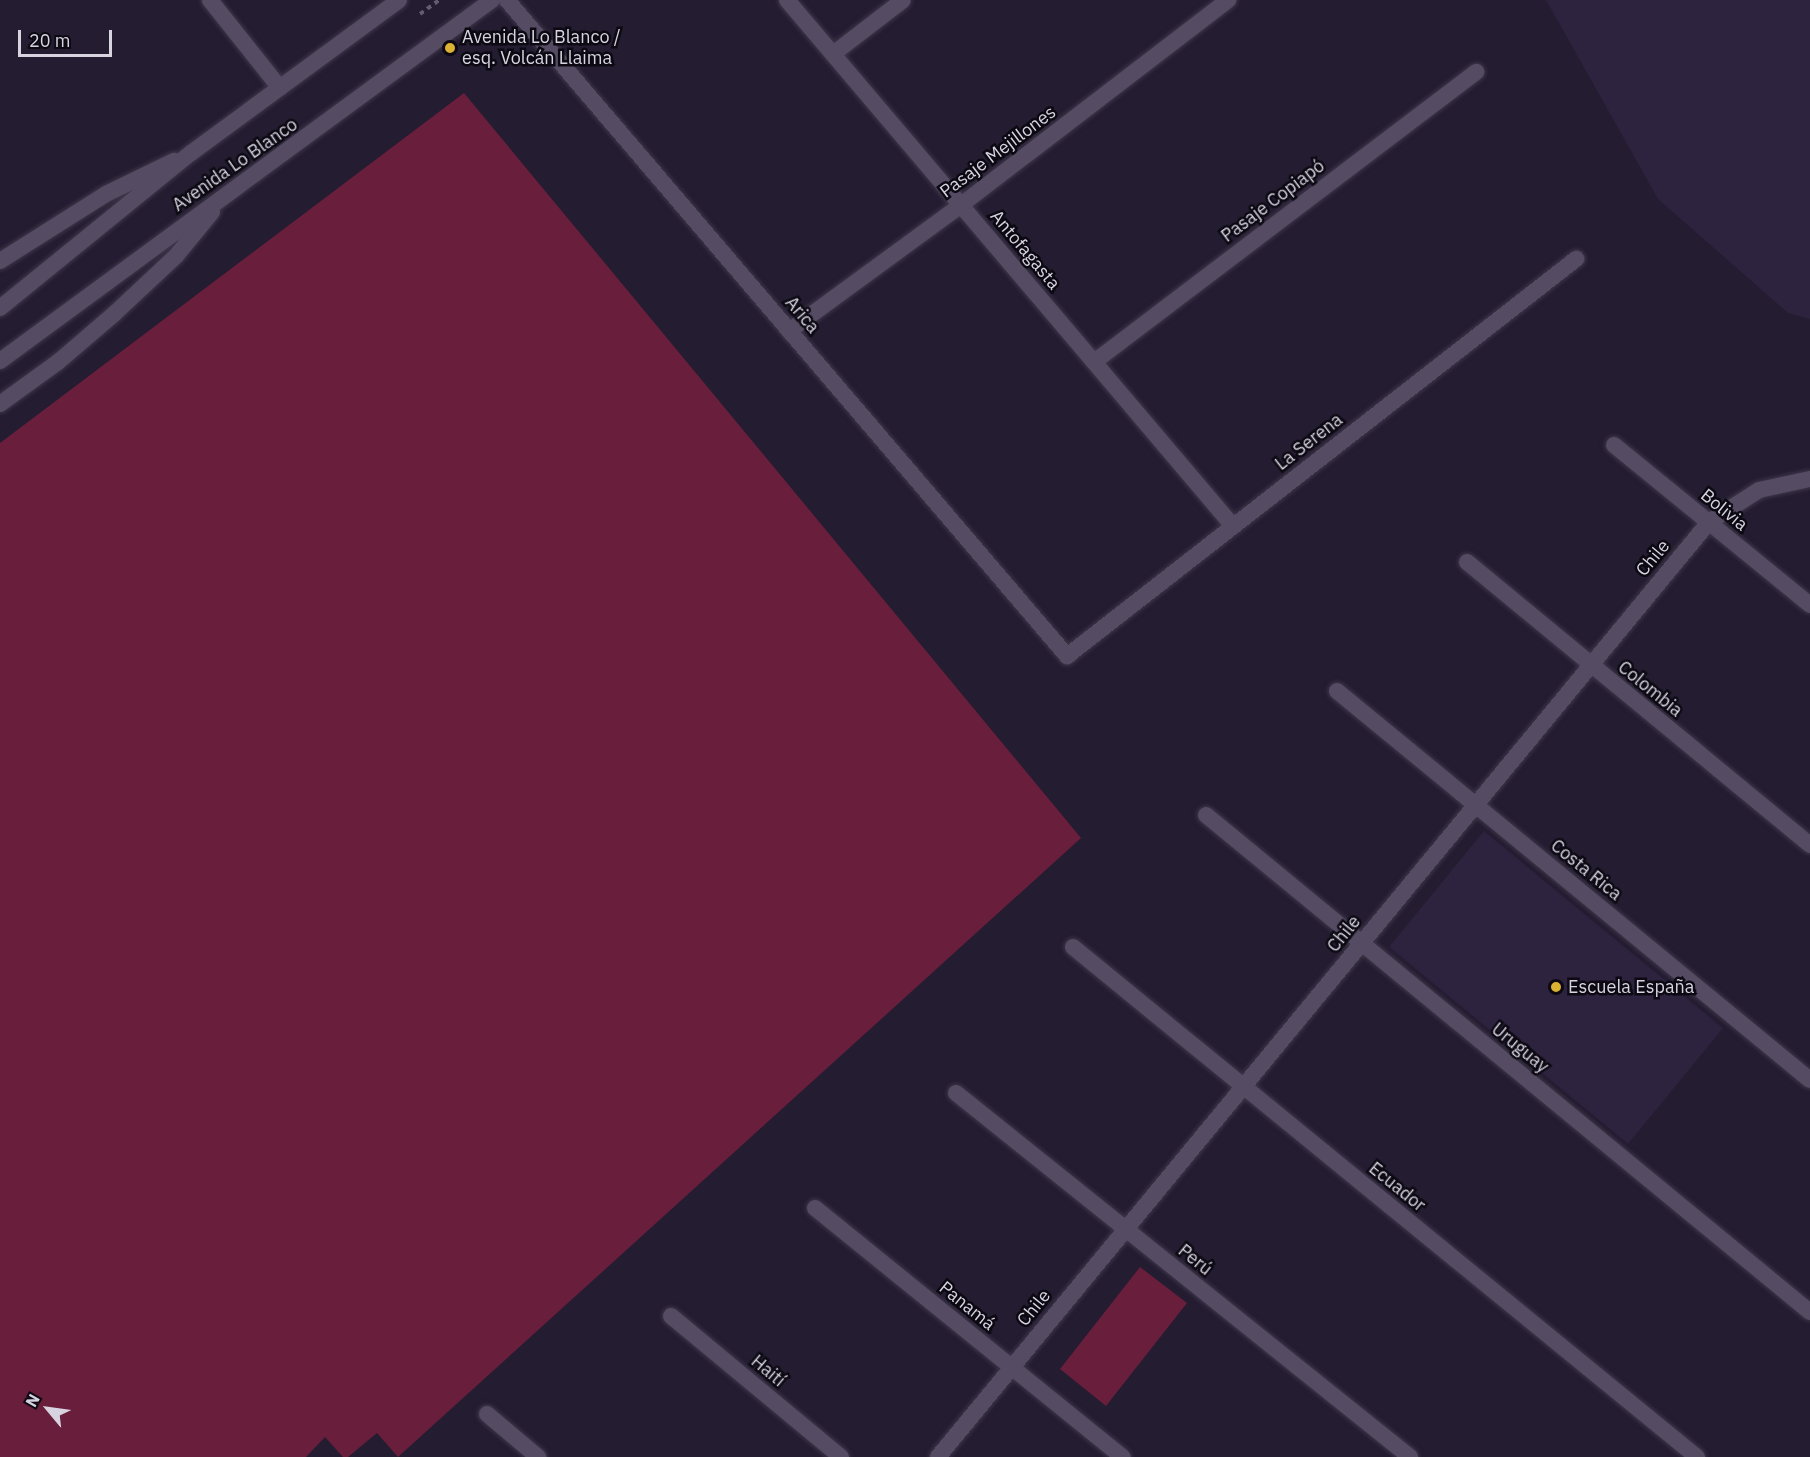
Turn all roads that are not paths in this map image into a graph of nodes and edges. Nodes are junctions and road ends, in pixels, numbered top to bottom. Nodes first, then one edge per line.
1 (210, 0) edge
2 (399, 0) edge
3 (492, 0) edge
4 (507, 0) edge
5 (787, 0) edge
6 (903, 0) edge
7 (1228, 0) edge
8 (833, 54) junction
9 (1476, 72) dead end
10 (280, 88) junction
11 (191, 153) junction
12 (225, 195) junction
13 (961, 205) junction
14 (1576, 260) dead end
15 (0, 261) edge
16 (0, 308) edge
17 (789, 331) junction
18 (0, 361) edge
19 (1094, 362) junction
20 (0, 404) edge
21 (1614, 445) dead end
22 (1810, 479) edge
23 (1709, 522) junction
24 (1233, 526) junction
25 (1467, 562) dead end
26 (1810, 605) edge
27 (1067, 656) joint
28 (1589, 664) junction
29 (1337, 691) dead end
30 (1476, 805) junction
31 (1206, 815) dead end
32 (1810, 845) edge
33 (1362, 944) junction
34 (1073, 947) dead end
35 (1810, 1080) edge
36 (1244, 1087) junction
37 (956, 1093) dead end
38 (815, 1208) dead end
39 (1125, 1229) junction
40 (1810, 1312) edge
41 (671, 1316) dead end
42 (1012, 1367) junction
43 (487, 1414) dead end
44 (538, 1457) edge
45 (841, 1457) edge
46 (938, 1457) edge
47 (1123, 1457) edge
48 (1410, 1457) edge
49 (1697, 1457) edge

1 - 10 street
2 - 10 street, Avenida Lo Blanco
3 - 12 street, Avenida Lo Blanco
4 - 17 street, Arica
5 - 8 street, Antofagasta
6 - 8 street
7 - 13 street, Pasaje Mejillones
8 - 13 street, Antofagasta
9 - 19 street, Pasaje Copiapó
10 - 11 street, Avenida Lo Blanco
11 - 15 street
11 - 16 street, Avenida Lo Blanco
12 - 18 street, Avenida Lo Blanco
12 - 20 street
13 - 17 street, Pasaje Mejillones
13 - 19 street, Antofagasta
14 - 24 street, La Serena
17 - 27 street, Arica
19 - 24 street, Antofagasta
21 - 23 street, Bolivia
22 - 23 street, Chile
23 - 26 street, Bolivia
23 - 28 street, Chile
24 - 27 street, La Serena
25 - 28 street, Colombia
28 - 30 street, Chile
28 - 32 street, Colombia
29 - 30 street, Costa Rica
30 - 33 street, Chile
30 - 35 street, Costa Rica
31 - 33 street, Uruguay
33 - 36 street, Chile
33 - 40 street, Uruguay
34 - 36 street, Ecuador
36 - 39 street, Chile
36 - 49 street, Ecuador
37 - 39 street, Perú
38 - 42 street, Panamá
39 - 42 street, Chile
39 - 48 street, Perú
41 - 45 street, Haití
42 - 46 street, Chile
42 - 47 street, Panamá
43 - 44 street

